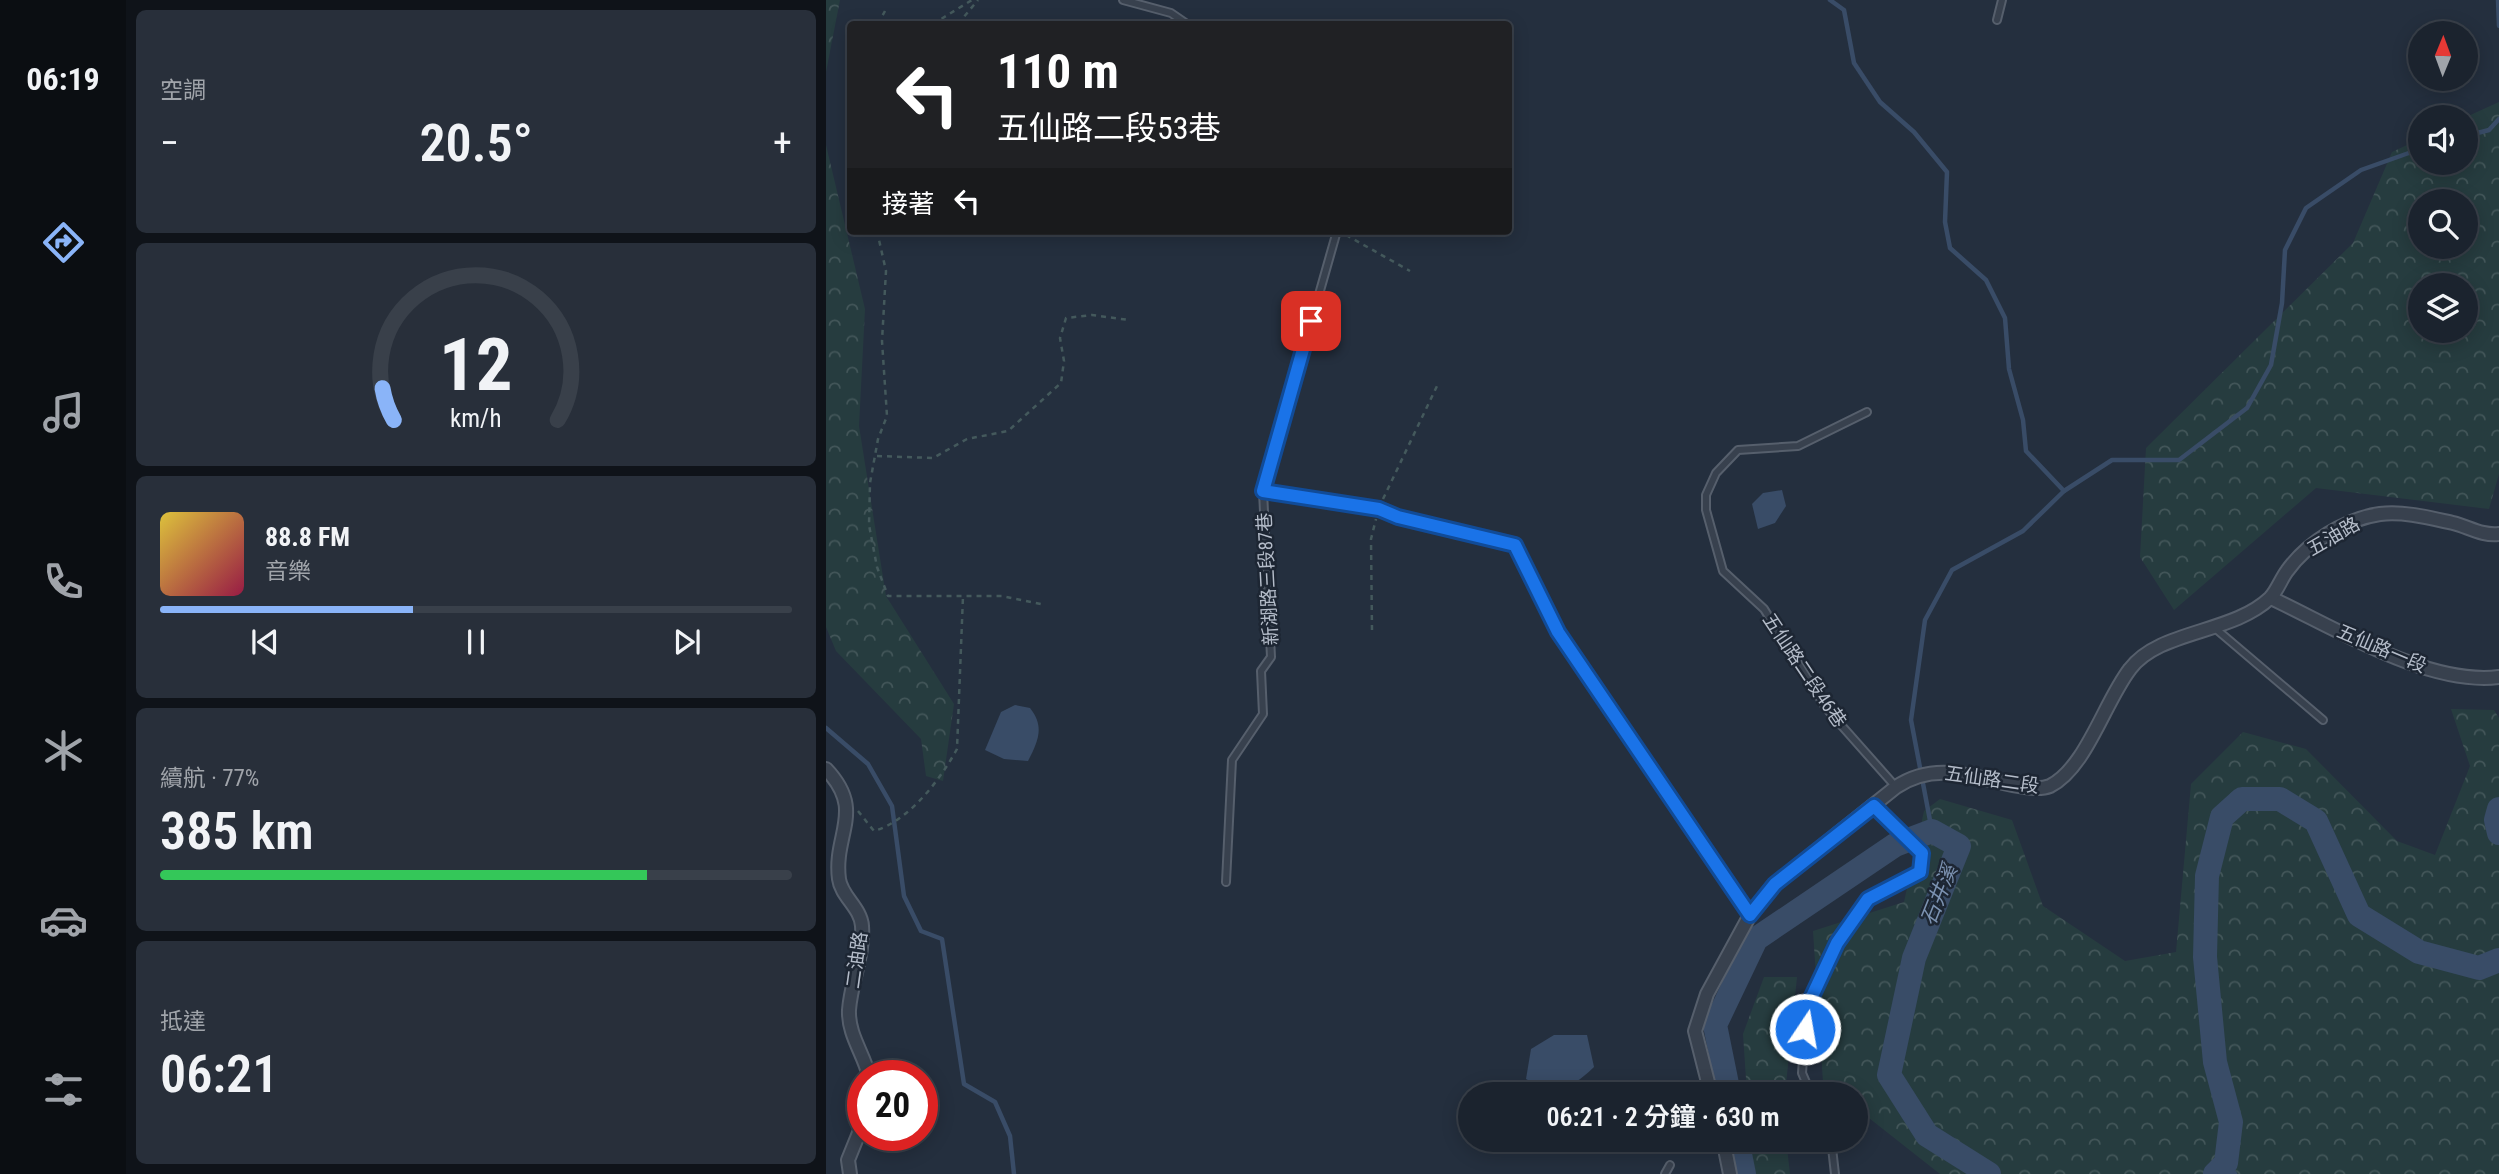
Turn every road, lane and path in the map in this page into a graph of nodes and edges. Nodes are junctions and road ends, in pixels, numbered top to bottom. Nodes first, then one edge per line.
1 (972, 0) edge
2 (978, 0) edge
3 (1123, 0) edge
4 (2002, 0) edge
5 (886, 11) dead end
6 (1997, 20) dead end
7 (879, 21) edge
8 (938, 21) edge
9 (960, 21) edge
10 (1183, 21) edge
11 (878, 235) edge
12 (1336, 235) edge
13 (1344, 235) edge
14 (1410, 271) dead end
15 (1129, 320) dead end
16 (1437, 386) dead end
17 (1867, 412) dead end
18 (877, 456) junction
19 (1263, 491) junction
20 (1379, 509) junction
21 (2499, 534) edge
22 (963, 596) junction
23 (2271, 598) junction
24 (1041, 604) dead end
25 (2216, 629) junction
26 (1372, 630) dead end
27 (2499, 677) edge
28 (2322, 720) dead end
29 (826, 769) edge
30 (1901, 784) junction
31 (843, 787) junction
32 (1875, 806) junction
33 (1226, 882) dead end
34 (1750, 915) junction
35 (863, 1060) edge
36 (1708, 1082) edge
37 (1806, 1082) edge
38 (852, 1151) edge
39 (1726, 1152) edge
40 (1832, 1152) edge
41 (1670, 1165) dead end
42 (850, 1174) edge
43 (1665, 1174) edge
44 (1730, 1174) edge
45 (1835, 1174) edge

1 - 8 path
2 - 9 path
3 - 10 lane
4 - 6 lane
5 - 7 path
11 - 18 path
12 - 19 lane, 新湖路三段87巷
13 - 14 path
15 - 18 path
16 - 20 path
17 - 30 lane, 五仙路二段46巷
18 - 22 path
19 - 20 lane
19 - 33 lane, 新湖路三段87巷
20 - 26 path
20 - 34 lane
21 - 23 street, 五油路
22 - 24 path
22 - 31 path
23 - 25 street, 五仙路二段
23 - 27 street, 五仙路一段
25 - 28 lane
25 - 30 street, 五仙路二段
29 - 31 street
30 - 32 street, 五仙路二段
31 - 35 street, 二油路
32 - 34 street, 五仙路二段
32 - 37 lane
34 - 36 street, 五仙路二段
38 - 42 street
39 - 44 street
40 - 45 lane
41 - 43 lane

